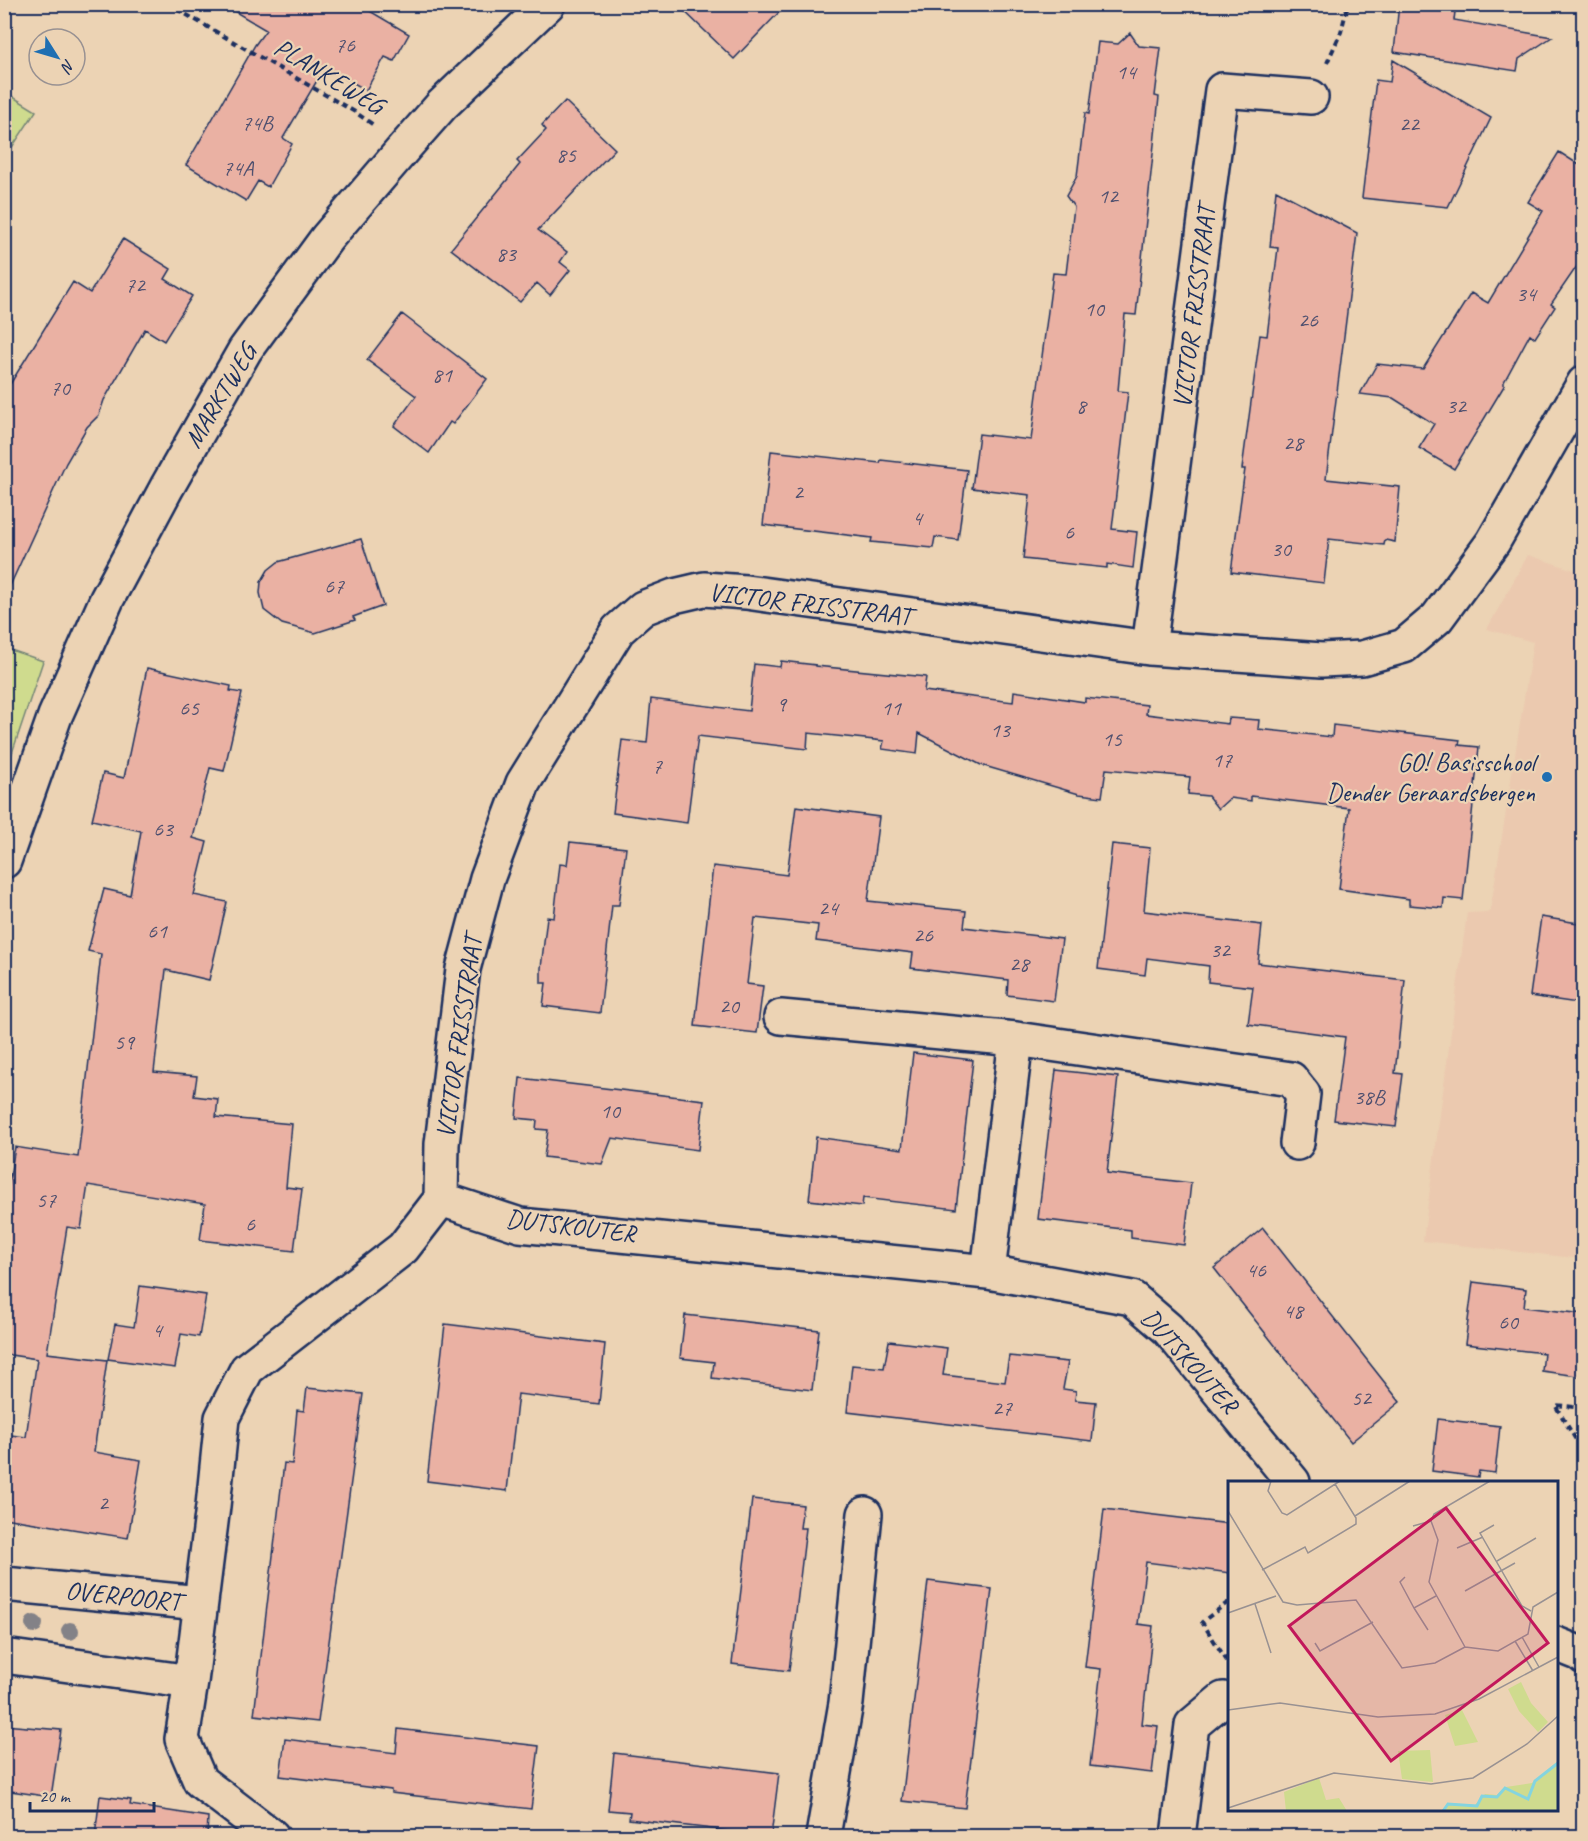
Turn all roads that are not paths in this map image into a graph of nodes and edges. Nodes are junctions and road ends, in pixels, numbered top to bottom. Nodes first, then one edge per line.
1 (548, 4) edge
2 (1311, 97) dead end
3 (1584, 383) edge
4 (1149, 648) junction
5 (4, 861) edge
6 (781, 1017) dead end
7 (1016, 1039) junction
8 (1298, 1143) dead end
9 (441, 1199) junction
10 (988, 1272) junction
11 (1292, 1481) edge
12 (865, 1514) dead end
13 (4, 1584) edge
14 (200, 1603) junction
15 (4, 1656) edge
16 (191, 1682) junction
17 (1223, 1699) dead end
18 (272, 1836) edge
19 (823, 1836) edge
20 (1178, 1836) edge

1 - 5 street, MARKTWEG
2 - 4 street, VICTOR FRISSTRAAT
3 - 4 street, VICTOR FRISSTRAAT
4 - 9 street, VICTOR FRISSTRAAT
6 - 7 street
7 - 8 street
7 - 10 street
9 - 10 street, DUTSKOUTER
9 - 14 street
10 - 11 street, DUTSKOUTER
12 - 19 street
13 - 14 street, OVERPOORT
14 - 16 street, OVERPOORT
15 - 16 street
16 - 18 street, OVERPOORT
17 - 20 street

